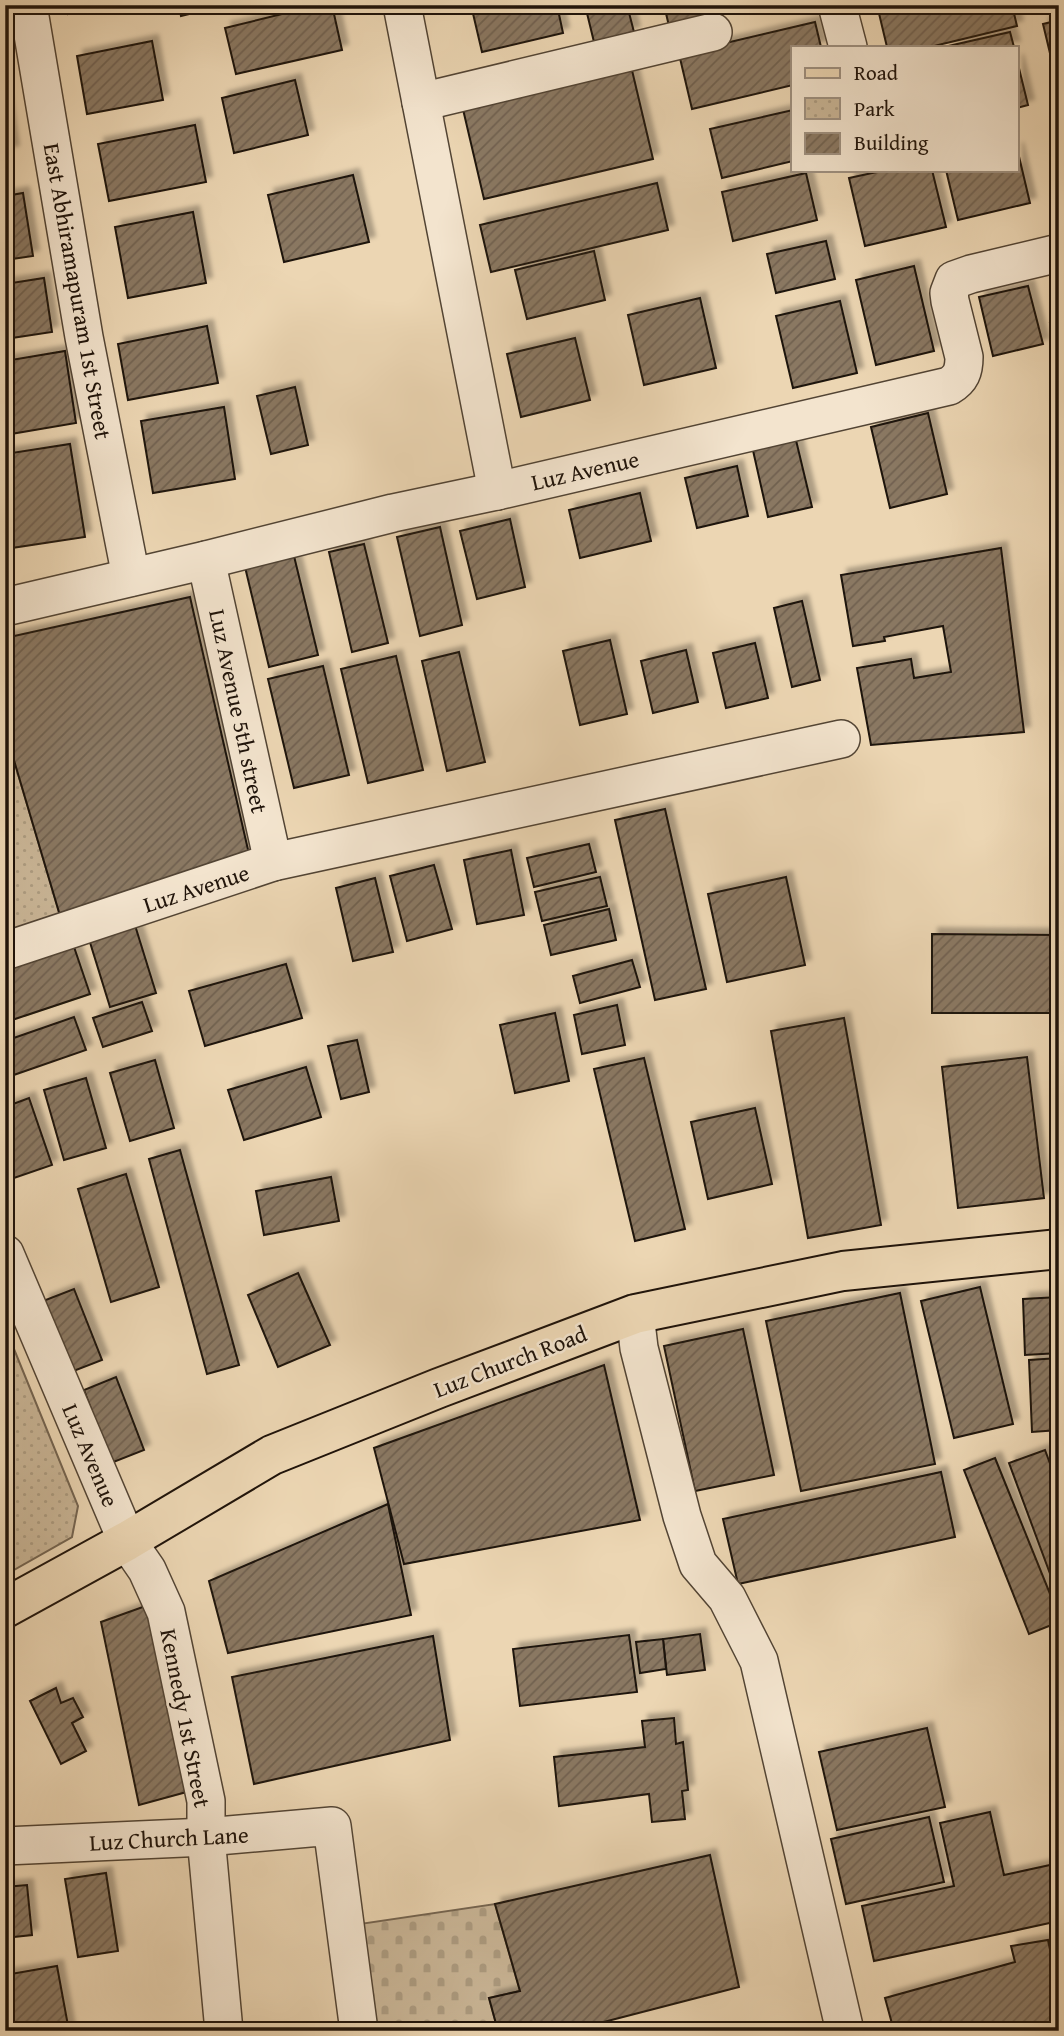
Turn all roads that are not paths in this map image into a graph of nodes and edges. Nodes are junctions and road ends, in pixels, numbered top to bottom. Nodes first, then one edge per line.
1 (28, 5) edge
2 (402, 5) edge
3 (836, 5) edge
4 (713, 32) dead end
5 (848, 46) edge
6 (421, 102) junction
7 (1059, 253) edge
8 (497, 491) junction
9 (206, 560) junction
10 (131, 577) junction
11 (5, 607) edge
12 (841, 739) dead end
13 (273, 862) junction
14 (5, 951) edge
15 (1059, 1249) edge
16 (5, 1254) edge
17 (635, 1314) junction
18 (127, 1541) junction
19 (5, 1608) edge
20 (206, 1837) junction
21 (5, 1846) edge
22 (224, 2031) edge
23 (359, 2031) edge
24 (845, 2031) edge

1 - 10 street, East Abhiramapuram 1st Street
2 - 6 street
3 - 5 street
4 - 6 street
6 - 8 street
7 - 8 street, Luz Avenue
8 - 9 street, Luz Avenue
9 - 10 street, Luz Avenue
9 - 13 street, Luz Avenue 5th street
10 - 11 street, Luz Avenue
12 - 13 street, Luz Avenue
13 - 14 street, Luz Avenue
15 - 17 main road, Luz Church Road
16 - 18 street, Luz Avenue
17 - 18 main road, Luz Church Road
17 - 24 street
18 - 19 main road, Luz Church Road
18 - 20 street, Kennedy 1st Street
20 - 21 street, Luz Church Lane
20 - 22 street, Kennedy 1st Street
20 - 23 street, Luz Church Lane

